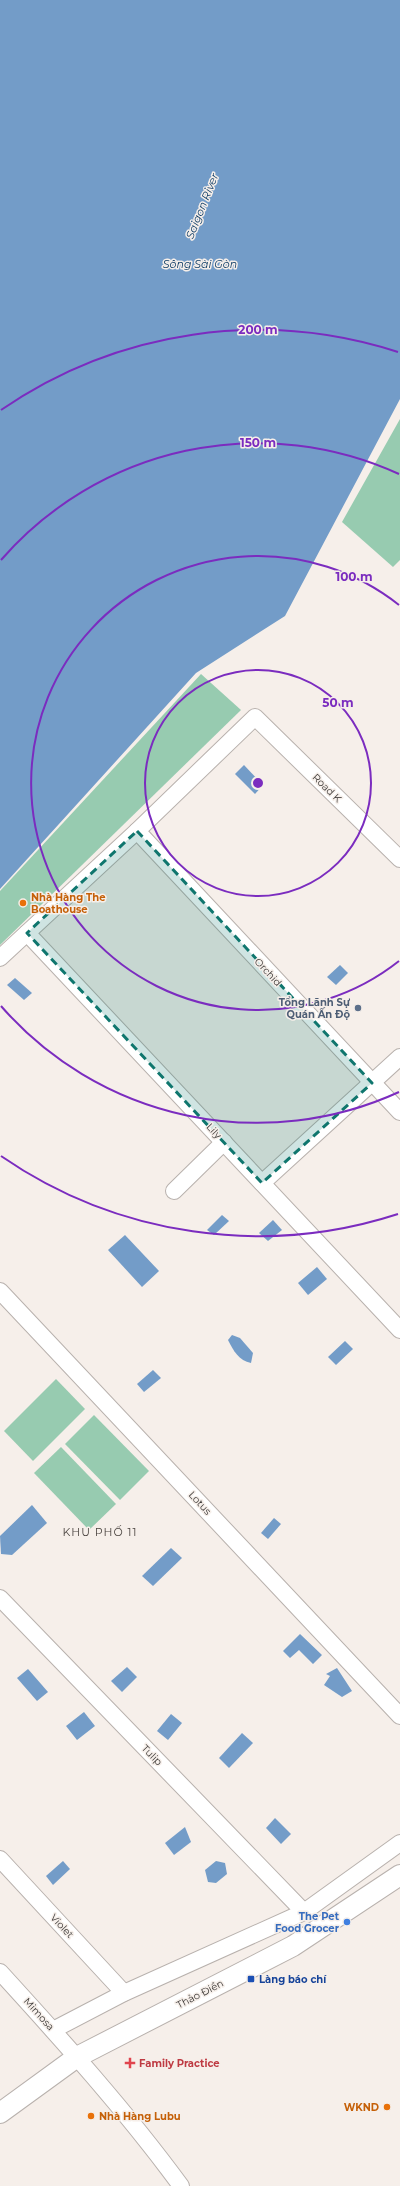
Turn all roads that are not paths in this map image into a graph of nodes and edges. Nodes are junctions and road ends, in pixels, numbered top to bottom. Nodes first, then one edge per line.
1 (137, 831) junction
2 (400, 859) edge
3 (27, 933) junction
4 (0, 958) edge
5 (400, 1057) edge
6 (372, 1083) junction
7 (400, 1112) edge
8 (224, 1142) junction
9 (262, 1184) junction
10 (174, 1191) dead end
11 (0, 1291) edge
12 (400, 1330) edge
13 (0, 1598) edge
14 (400, 1716) edge
15 (400, 1843) edge
16 (0, 1859) edge
17 (400, 1875) edge
18 (304, 1912) junction
19 (0, 1972) edge
20 (124, 1993) junction
21 (53, 2030) junction
22 (77, 2056) junction
23 (0, 2113) edge
24 (181, 2186) edge

1 - 2 street, Road K
1 - 3 street
1 - 6 street, Orchid
3 - 4 street
3 - 8 street, Lily
5 - 6 street
6 - 7 street, Orchid
6 - 9 street
8 - 9 street, Lily
8 - 10 street
9 - 12 street, Lily
11 - 14 street, Lotus
13 - 18 street, Tulip
15 - 18 street
16 - 20 street, Violet
17 - 22 main road, Thảo Điền
18 - 20 street
19 - 21 street, Mimosa
20 - 21 street
21 - 22 street, Mimosa
22 - 23 main road, Thảo Điền
22 - 24 street, Mimosa

